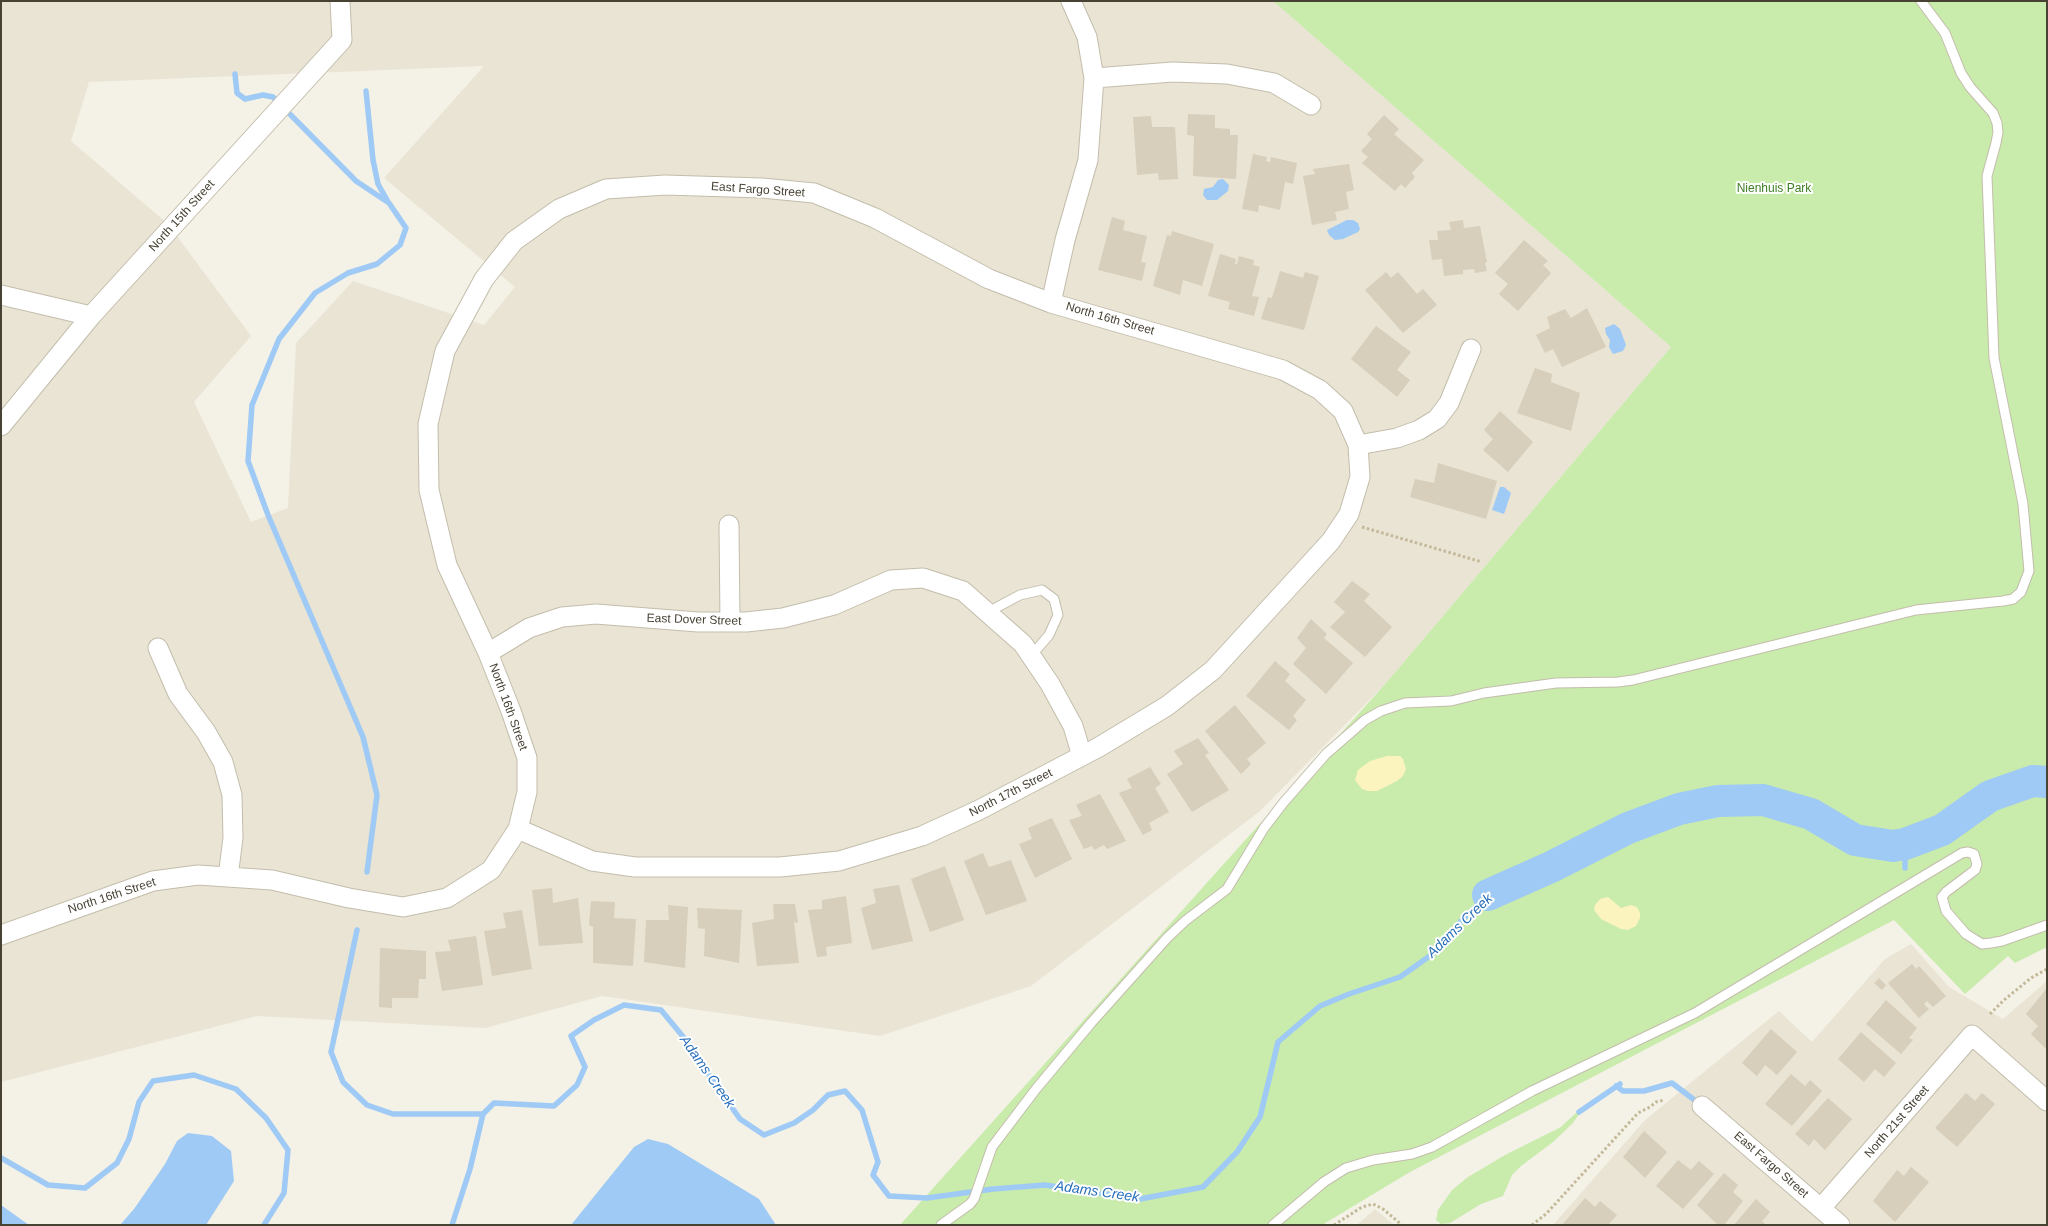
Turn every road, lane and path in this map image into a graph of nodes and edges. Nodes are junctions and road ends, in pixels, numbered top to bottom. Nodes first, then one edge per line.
1 (340, 1) edge
2 (1071, 1) edge
3 (1921, 1) edge
4 (1094, 78) junction
5 (1311, 105) dead end
6 (514, 241) joint
7 (1, 295) edge
8 (1051, 303) junction
9 (91, 316) junction
10 (1471, 349) dead end
11 (1, 426) edge
12 (1358, 445) junction
13 (729, 525) dead end
14 (1361, 527) dead end
15 (1482, 562) dead end
16 (988, 612) junction
17 (730, 622) junction
18 (158, 648) dead end
19 (488, 653) junction
20 (1031, 656) junction
21 (1082, 756) junction
22 (518, 829) junction
23 (228, 877) junction
24 (2047, 925) edge
25 (2, 930) edge
26 (2047, 969) edge
27 (1990, 1014) dead end
28 (1664, 1100) dead end
29 (2047, 1101) edge
30 (1702, 1106) dead end
31 (1821, 1208) junction
32 (941, 1225) edge
33 (1273, 1225) edge
34 (1334, 1225) edge
35 (1402, 1225) edge
36 (1532, 1225) edge
37 (1840, 1225) edge

1 - 9 street, North 15th Street
2 - 4 street, North 16th Street
3 - 32 lane
4 - 5 street
4 - 8 street, North 16th Street
6 - 8 street, East Fargo Street
6 - 19 street, North 16th Street
7 - 9 street
8 - 12 street, North 16th Street
9 - 11 street, North 15th Street
10 - 12 street
12 - 21 street, North 17th Street
13 - 17 street
14 - 15 path
16 - 17 street, East Dover Street
16 - 20 street, East Dover Street
16 - 20 lane
17 - 19 street, East Dover Street
18 - 23 street
19 - 22 street, North 16th Street
20 - 21 street, East Dover Street
21 - 22 street, North 17th Street
22 - 23 street, North 16th Street
23 - 25 street, North 16th Street
24 - 33 lane
26 - 27 path
28 - 36 path
29 - 31 street, North 21st Street
30 - 31 street, East Fargo Street
31 - 37 street, East Fargo Street
34 - 35 path

